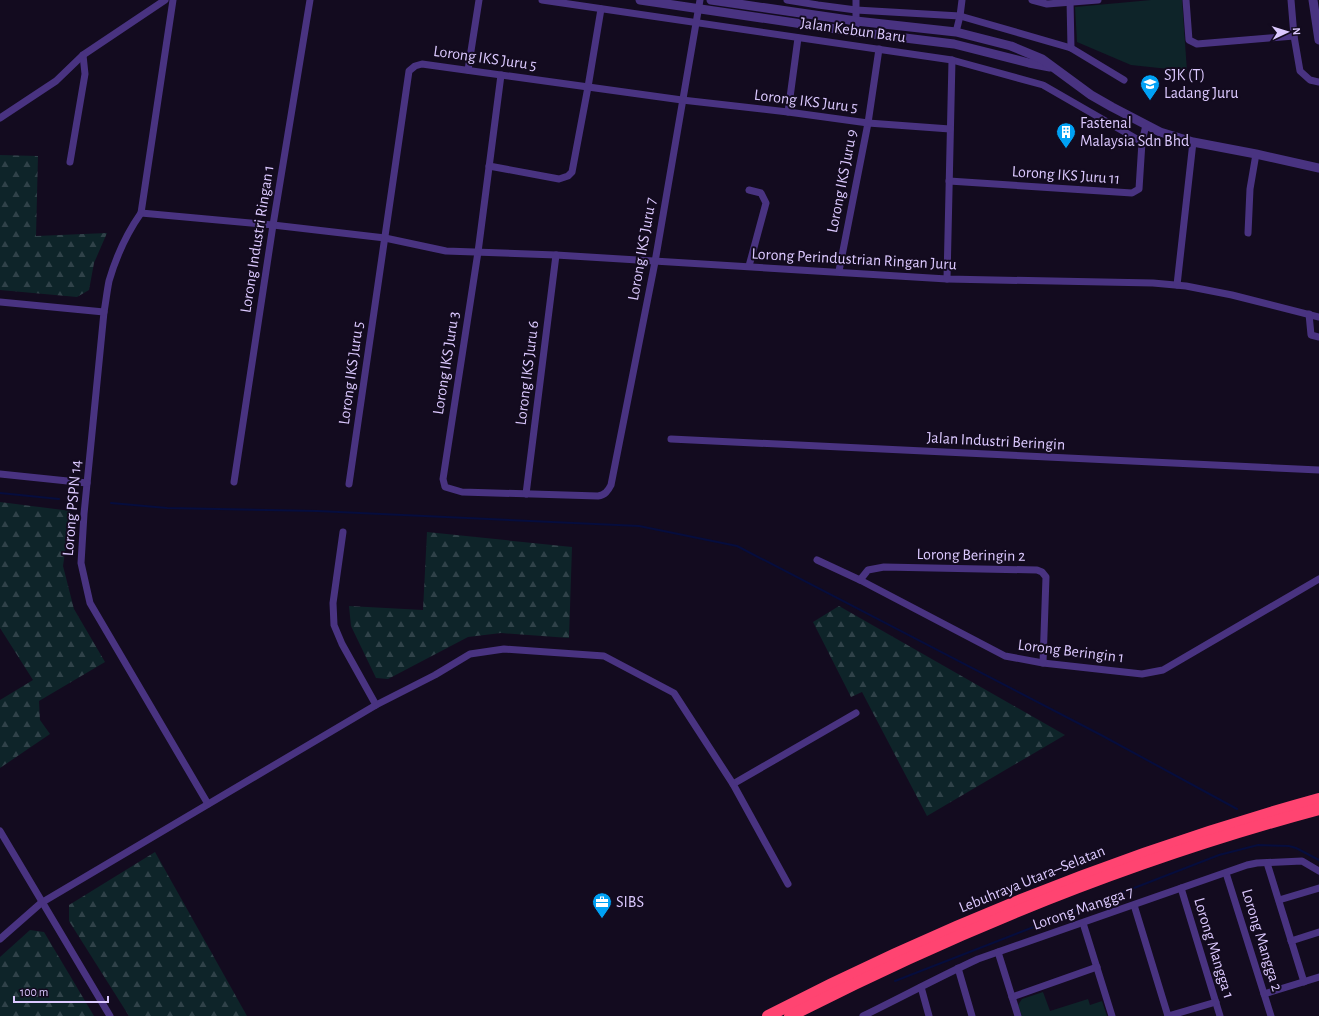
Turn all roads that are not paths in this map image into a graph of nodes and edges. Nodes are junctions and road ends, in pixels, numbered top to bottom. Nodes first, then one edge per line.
1 (165, 0) edge
2 (172, 0) edge
3 (310, 0) edge
4 (479, 0) edge
5 (542, 0) edge
6 (640, 0) edge
7 (711, 0) edge
8 (787, 0) edge
9 (856, 0) edge
10 (962, 0) edge
11 (1032, 0) edge
12 (1098, 0) edge
13 (1186, 0) edge
14 (1291, 0) edge
15 (1313, 0) edge
16 (1071, 1) edge
17 (700, 4) edge
18 (600, 9) junction
19 (856, 10) junction
20 (960, 16) junction
21 (856, 21) junction
22 (696, 23) junction
23 (856, 32) junction
24 (956, 32) junction
25 (1294, 36) junction
26 (798, 38) junction
27 (1319, 40) edge
28 (1070, 48) junction
29 (879, 49) junction
30 (83, 55) junction
31 (952, 60) junction
32 (1051, 67) junction
33 (468, 70) junction
34 (501, 75) junction
35 (1124, 80) dead end
36 (1319, 82) edge
37 (588, 87) junction
38 (682, 100) junction
39 (788, 112) junction
40 (0, 118) edge
41 (868, 123) junction
42 (1146, 125) junction
43 (950, 129) junction
44 (1142, 142) junction
45 (1194, 142) junction
46 (1256, 154) junction
47 (70, 162) dead end
48 (1319, 163) edge
49 (1309, 165) junction
50 (489, 166) junction
51 (1319, 168) edge
52 (949, 181) junction
53 (749, 190) dead end
54 (140, 213) junction
55 (273, 225) junction
56 (1248, 233) dead end
57 (386, 238) junction
58 (478, 252) junction
59 (556, 255) junction
60 (655, 262) junction
61 (749, 266) junction
62 (839, 271) junction
63 (947, 278) junction
64 (1177, 285) junction
65 (0, 302) edge
66 (104, 312) junction
67 (1309, 314) junction
68 (1319, 316) edge
69 (1319, 337) edge
70 (671, 439) dead end
71 (1319, 470) edge
72 (0, 474) edge
73 (234, 482) dead end
74 (87, 483) junction
75 (349, 484) dead end
76 (526, 494) junction
77 (343, 532) dead end
78 (817, 560) dead end
79 (1319, 579) edge
80 (860, 580) junction
81 (1043, 662) junction
82 (376, 705) junction
83 (856, 713) dead end
84 (733, 784) junction
85 (1319, 799) edge
86 (208, 804) junction
87 (1319, 809) edge
88 (0, 831) edge
89 (1267, 863) junction
90 (1319, 871) edge
91 (1226, 872) junction
92 (788, 884) dead end
93 (1181, 888) junction
94 (1319, 888) edge
95 (1279, 900) junction
96 (42, 903) junction
97 (1134, 905) junction
98 (1083, 923) junction
99 (1319, 932) edge
100 (0, 939) edge
101 (1291, 941) junction
102 (998, 952) junction
103 (1097, 967) junction
104 (958, 968) junction
105 (1319, 977) edge
106 (1304, 982) junction
107 (921, 987) junction
108 (1264, 994) junction
109 (1012, 997) junction
110 (1216, 1002) junction
111 (110, 1016) edge
112 (768, 1016) edge
113 (790, 1016) edge
114 (863, 1016) edge
115 (929, 1016) edge
116 (972, 1016) edge
117 (1018, 1016) edge
118 (1112, 1016) edge
119 (1168, 1016) edge
120 (1220, 1016) edge
121 (1271, 1016) edge

1 - 30 street
2 - 54 street
3 - 55 street, Lorong Industri Ringan 1
4 - 33 street
5 - 18 street, Jalan Kebun Baru
6 - 17 street, Jalan Kebun Baru
7 - 21 street, Jalan Kebun Baru
8 - 19 street
9 - 19 street
10 - 20 street
11 - 16 street
12 - 16 street
13 - 25 street
14 - 25 street
15 - 27 street
16 - 28 street
17 - 22 street, Lorong IKS Juru 7
17 - 23 street, Jalan Kebun Baru
18 - 22 street, Jalan Kebun Baru
18 - 37 street
19 - 20 street
19 - 21 street
20 - 24 street
20 - 28 street
21 - 23 street
21 - 24 street, Jalan Kebun Baru
22 - 26 street, Jalan Kebun Baru
22 - 38 street, Lorong IKS Juru 7
23 - 32 street, Jalan Kebun Baru
24 - 32 street, Jalan Kebun Baru
25 - 36 street
26 - 29 street, Jalan Kebun Baru
26 - 39 street
28 - 35 street
29 - 31 street, Jalan Kebun Baru
29 - 41 street, Lorong IKS Juru 9
30 - 40 street
30 - 47 street
31 - 43 street
31 - 44 street, Jalan Kebun Baru
32 - 42 street, Jalan Kebun Baru
33 - 34 street, Lorong IKS Juru 5
33 - 57 street, Lorong IKS Juru 5
34 - 37 street, Lorong IKS Juru 5
34 - 50 street, Lorong IKS Juru 3
37 - 38 street, Lorong IKS Juru 5
37 - 50 street
38 - 39 street, Lorong IKS Juru 5
38 - 60 street, Lorong IKS Juru 7
39 - 41 street, Lorong IKS Juru 5
41 - 43 street, Lorong IKS Juru 5
41 - 62 street, Lorong IKS Juru 9
42 - 44 street, Lorong IKS Juru 11
42 - 45 street, Jalan Kebun Baru
43 - 52 street
44 - 52 street, Lorong IKS Juru 11
45 - 46 street, Jalan Kebun Baru
45 - 64 street
46 - 49 street, Jalan Kebun Baru
46 - 56 street
48 - 49 street
49 - 51 street, Jalan Kebun Baru
50 - 58 street, Lorong IKS Juru 3
52 - 63 street
53 - 61 street
54 - 55 street, Lorong Perindustrian Ringan Juru
54 - 66 street, Lorong PSPN 14
55 - 57 street, Lorong Perindustrian Ringan Juru
55 - 73 street, Lorong Industri Ringan 1
57 - 58 street, Lorong Perindustrian Ringan Juru
57 - 75 street, Lorong IKS Juru 5
58 - 59 street, Lorong Perindustrian Ringan Juru
58 - 76 street, Lorong IKS Juru 3
59 - 60 street, Lorong Perindustrian Ringan Juru
59 - 76 street, Lorong IKS Juru 6
60 - 61 street, Lorong Perindustrian Ringan Juru
60 - 76 street, Lorong IKS Juru 7
61 - 62 street, Lorong Perindustrian Ringan Juru
62 - 63 street, Lorong Perindustrian Ringan Juru
63 - 64 street, Lorong Perindustrian Ringan Juru
64 - 67 street, Lorong Perindustrian Ringan Juru
65 - 66 street
66 - 74 street, Lorong PSPN 14
67 - 68 street, Lorong Perindustrian Ringan Juru
67 - 69 street
70 - 71 street, Jalan Industri Beringin
72 - 74 street
74 - 86 street, Lorong PSPN 14
77 - 82 street
78 - 80 street, Lorong Beringin 1
79 - 81 street, Lorong Beringin 1
80 - 81 street, Lorong Beringin 1
80 - 81 street, Lorong Beringin 2
82 - 84 street
82 - 86 street
83 - 84 street
84 - 92 street
85 - 112 highway, Lebuhraya Utara–Selatan
86 - 96 street
87 - 113 highway, Lebuhraya Utara–Selatan
88 - 96 street
89 - 90 street, Lorong Mangga 7
89 - 91 street, Lorong Mangga 7
89 - 95 street
91 - 93 street, Lorong Mangga 7
91 - 108 street, Lorong Mangga 2
93 - 97 street, Lorong Mangga 7
93 - 110 street, Lorong Mangga 1
94 - 95 street
95 - 101 street
96 - 100 street
96 - 111 street
97 - 98 street, Lorong Mangga 7
97 - 119 street
98 - 102 street, Lorong Mangga 7
98 - 103 street
99 - 101 street
101 - 106 street
102 - 104 street, Lorong Mangga 7
102 - 109 street
103 - 109 street
103 - 118 street
104 - 107 street, Lorong Mangga 7
104 - 116 street
105 - 106 street
106 - 108 street
107 - 114 street, Lorong Mangga 7
107 - 115 street
108 - 121 street, Lorong Mangga 2
109 - 117 street
110 - 119 street
110 - 120 street, Lorong Mangga 1

